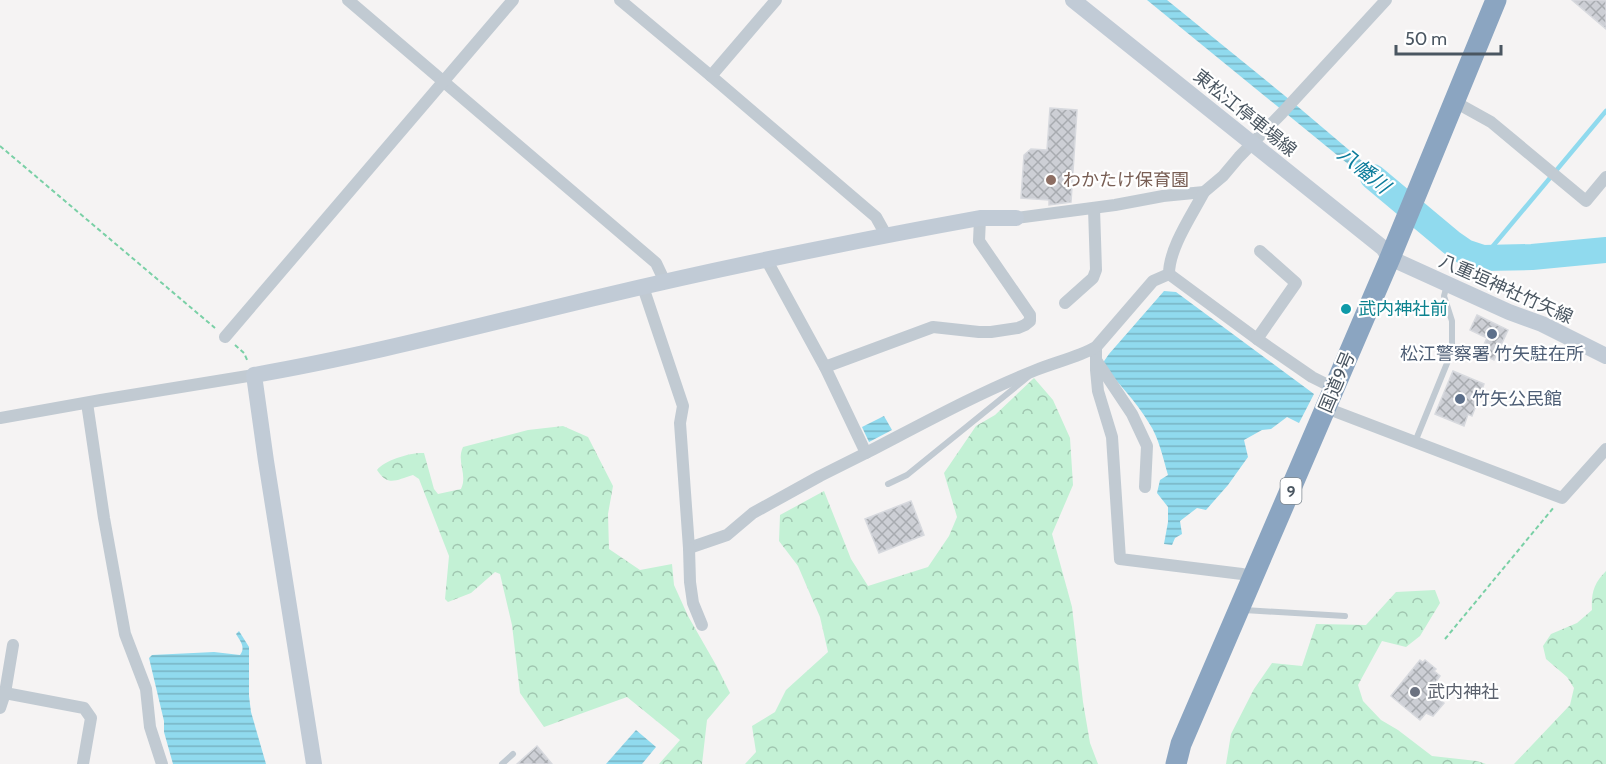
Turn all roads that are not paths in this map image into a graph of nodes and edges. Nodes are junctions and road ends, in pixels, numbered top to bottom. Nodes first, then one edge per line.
1 (348, 0) edge
2 (513, 0) edge
3 (620, 0) edge
4 (776, 0) edge
5 (1073, 0) edge
6 (1386, 0) edge
7 (1490, 2) edge
8 (711, 76) junction
9 (444, 81) junction
10 (1455, 102) junction
11 (1252, 144) junction
12 (1606, 177) edge
13 (1204, 192) junction
14 (1094, 208) junction
15 (980, 218) junction
16 (1016, 218) joint
17 (886, 235) junction
18 (1260, 250) dead end
19 (1390, 258) junction
20 (766, 259) junction
21 (1169, 274) junction
22 (665, 282) junction
23 (1447, 285) junction
24 (643, 287) junction
25 (1065, 303) dead end
26 (225, 337) road end
27 (1257, 339) junction
28 (1096, 347) junction
29 (1606, 357) edge
30 (1096, 360) junction
31 (825, 367) junction
32 (1036, 370) junction
33 (254, 375) junction
34 (1334, 388) junction
35 (87, 403) junction
36 (1326, 408) junction
37 (0, 418) edge
38 (1415, 442) junction
39 (1606, 449) edge
40 (866, 453) junction
41 (888, 484) dead end
42 (1145, 487) dead end
43 (689, 548) junction
44 (1254, 578) junction
45 (1240, 610) junction
46 (1346, 616) dead end
47 (702, 624) dead end
48 (8, 652) edge
49 (5, 693) junction
50 (0, 708) edge
51 (513, 754) dead end
52 (83, 764) edge
53 (162, 764) edge
54 (314, 764) edge
55 (502, 764) edge
56 (1176, 764) edge

1 - 9 street
2 - 9 street
3 - 8 street
4 - 8 street
5 - 11 street, 東松江停車場線
6 - 11 street
7 - 10 highway, 国道9号 / 9
8 - 17 street
9 - 22 street
9 - 26 street
10 - 12 street
10 - 19 highway, 国道9号 / 9
11 - 13 street
11 - 19 street, 東松江停車場線
13 - 14 street
13 - 21 street
14 - 16 street
14 - 25 street
15 - 16 street
15 - 17 street
15 - 31 street
17 - 20 street
18 - 27 street
19 - 23 street, 八重垣神社竹矢線
19 - 34 highway, 国道9号 / 9
20 - 22 street
20 - 31 street
21 - 27 street
21 - 28 street
22 - 24 street
23 - 29 street, 八重垣神社竹矢線
23 - 38 lane
24 - 33 street
24 - 43 street
27 - 34 street
28 - 30 street
28 - 32 street
30 - 42 street
30 - 44 street
31 - 40 street
32 - 40 street
32 - 41 lane
33 - 35 street
33 - 54 street
34 - 36 highway, 国道9号 / 9
35 - 37 street
35 - 53 street
36 - 38 street
36 - 44 highway, 国道9号 / 9
38 - 39 street
40 - 43 street
43 - 47 street
44 - 45 highway, 国道9号 / 9
45 - 46 lane
45 - 56 highway, 国道9号 / 9
48 - 49 street
49 - 50 street
49 - 52 street
51 - 55 lane

